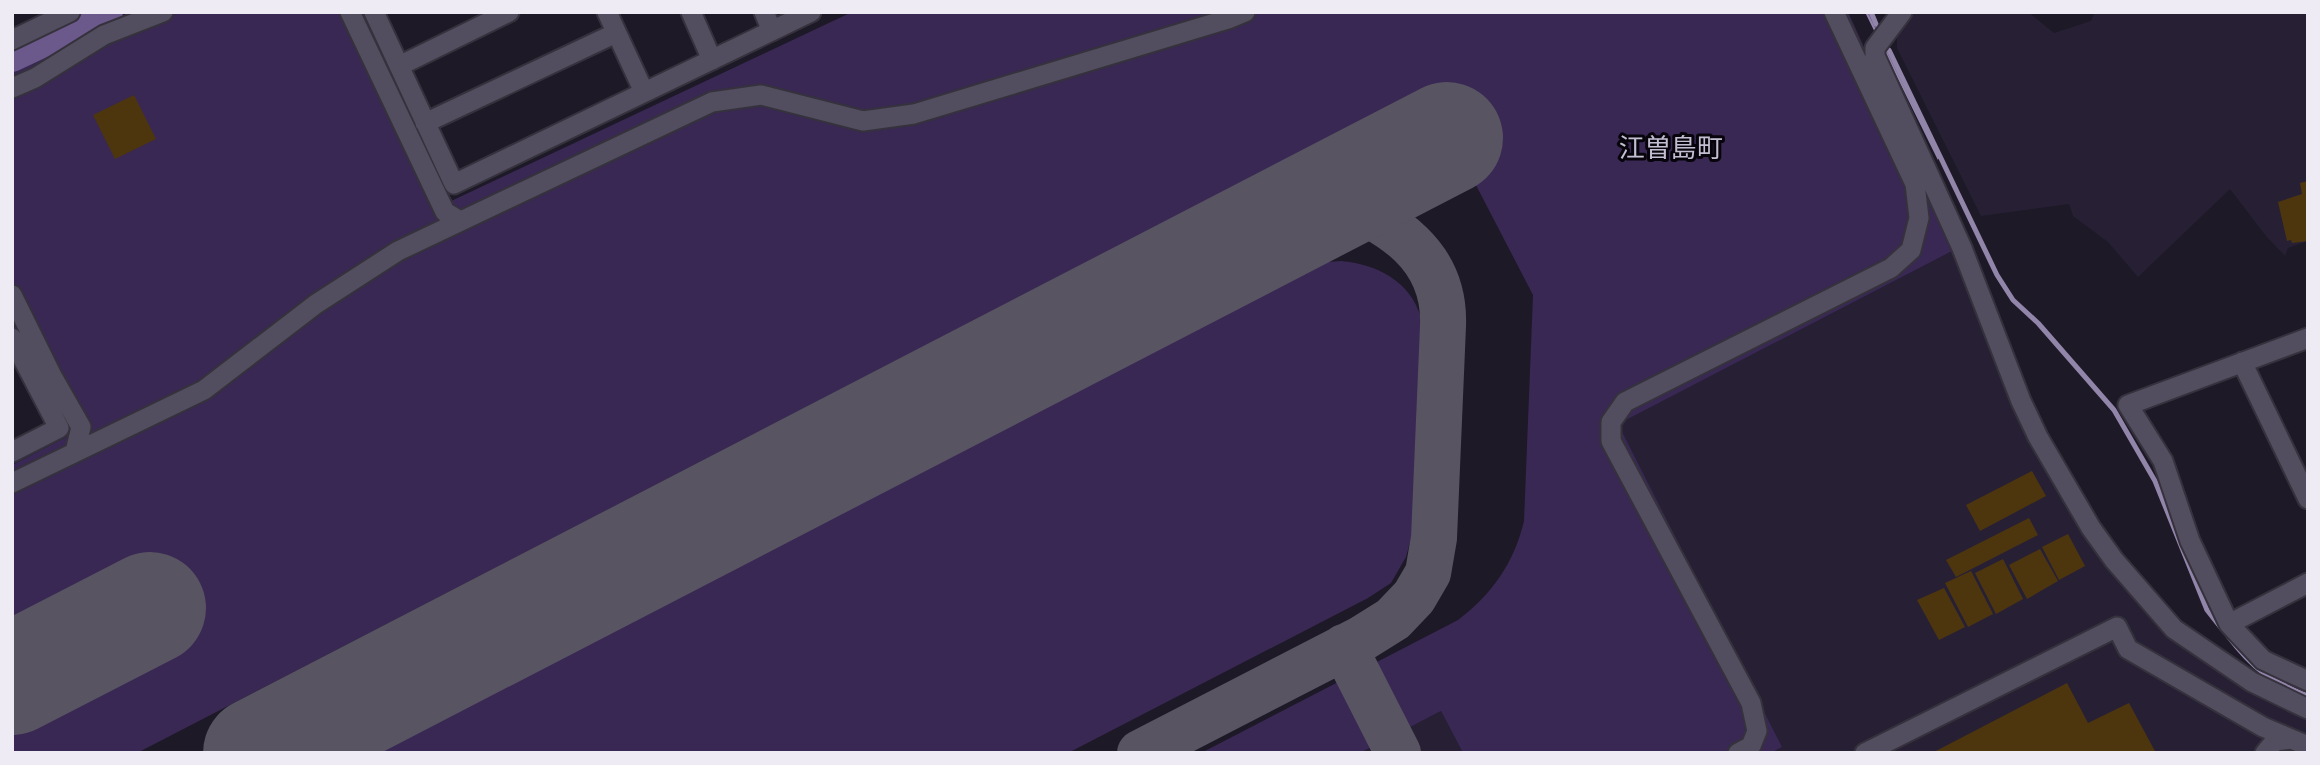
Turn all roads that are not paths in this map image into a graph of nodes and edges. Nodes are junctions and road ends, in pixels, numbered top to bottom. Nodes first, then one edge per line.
1 (70, 12) edge
2 (163, 12) edge
3 (350, 12) edge
4 (374, 12) edge
5 (509, 12) edge
6 (607, 12) edge
7 (691, 12) edge
8 (764, 12) edge
9 (811, 12) edge
10 (1245, 12) edge
11 (1834, 12) edge
12 (1902, 12) edge
13 (772, 31) junction
14 (616, 33) junction
15 (12, 40) edge
16 (712, 60) junction
17 (399, 66) junction
18 (12, 88) edge
19 (644, 92) junction
20 (425, 123) junction
21 (460, 221) junction
22 (12, 295) edge
23 (12, 338) edge
24 (2308, 338) edge
25 (2242, 362) junction
26 (75, 452) junction
27 (12, 453) edge
28 (12, 483) edge
29 (2308, 499) edge
30 (2308, 583) edge
31 (2229, 624) junction
32 (2308, 681) edge
33 (2308, 709) edge
34 (2300, 742) edge
35 (1738, 753) edge
36 (1865, 753) edge
37 (2265, 753) edge

1 - 15 street
2 - 18 street
3 - 21 street
4 - 17 street
5 - 17 street
6 - 14 street
7 - 16 street
8 - 13 street
9 - 13 street
10 - 21 street
11 - 35 street
12 - 33 street
13 - 16 street
14 - 19 street
14 - 20 street
16 - 19 street
17 - 20 street
19 - 20 street
21 - 26 street
22 - 26 street
23 - 27 street
24 - 25 street
25 - 29 street
25 - 31 street
26 - 28 street
30 - 31 street
31 - 32 street
34 - 36 street
34 - 37 street

